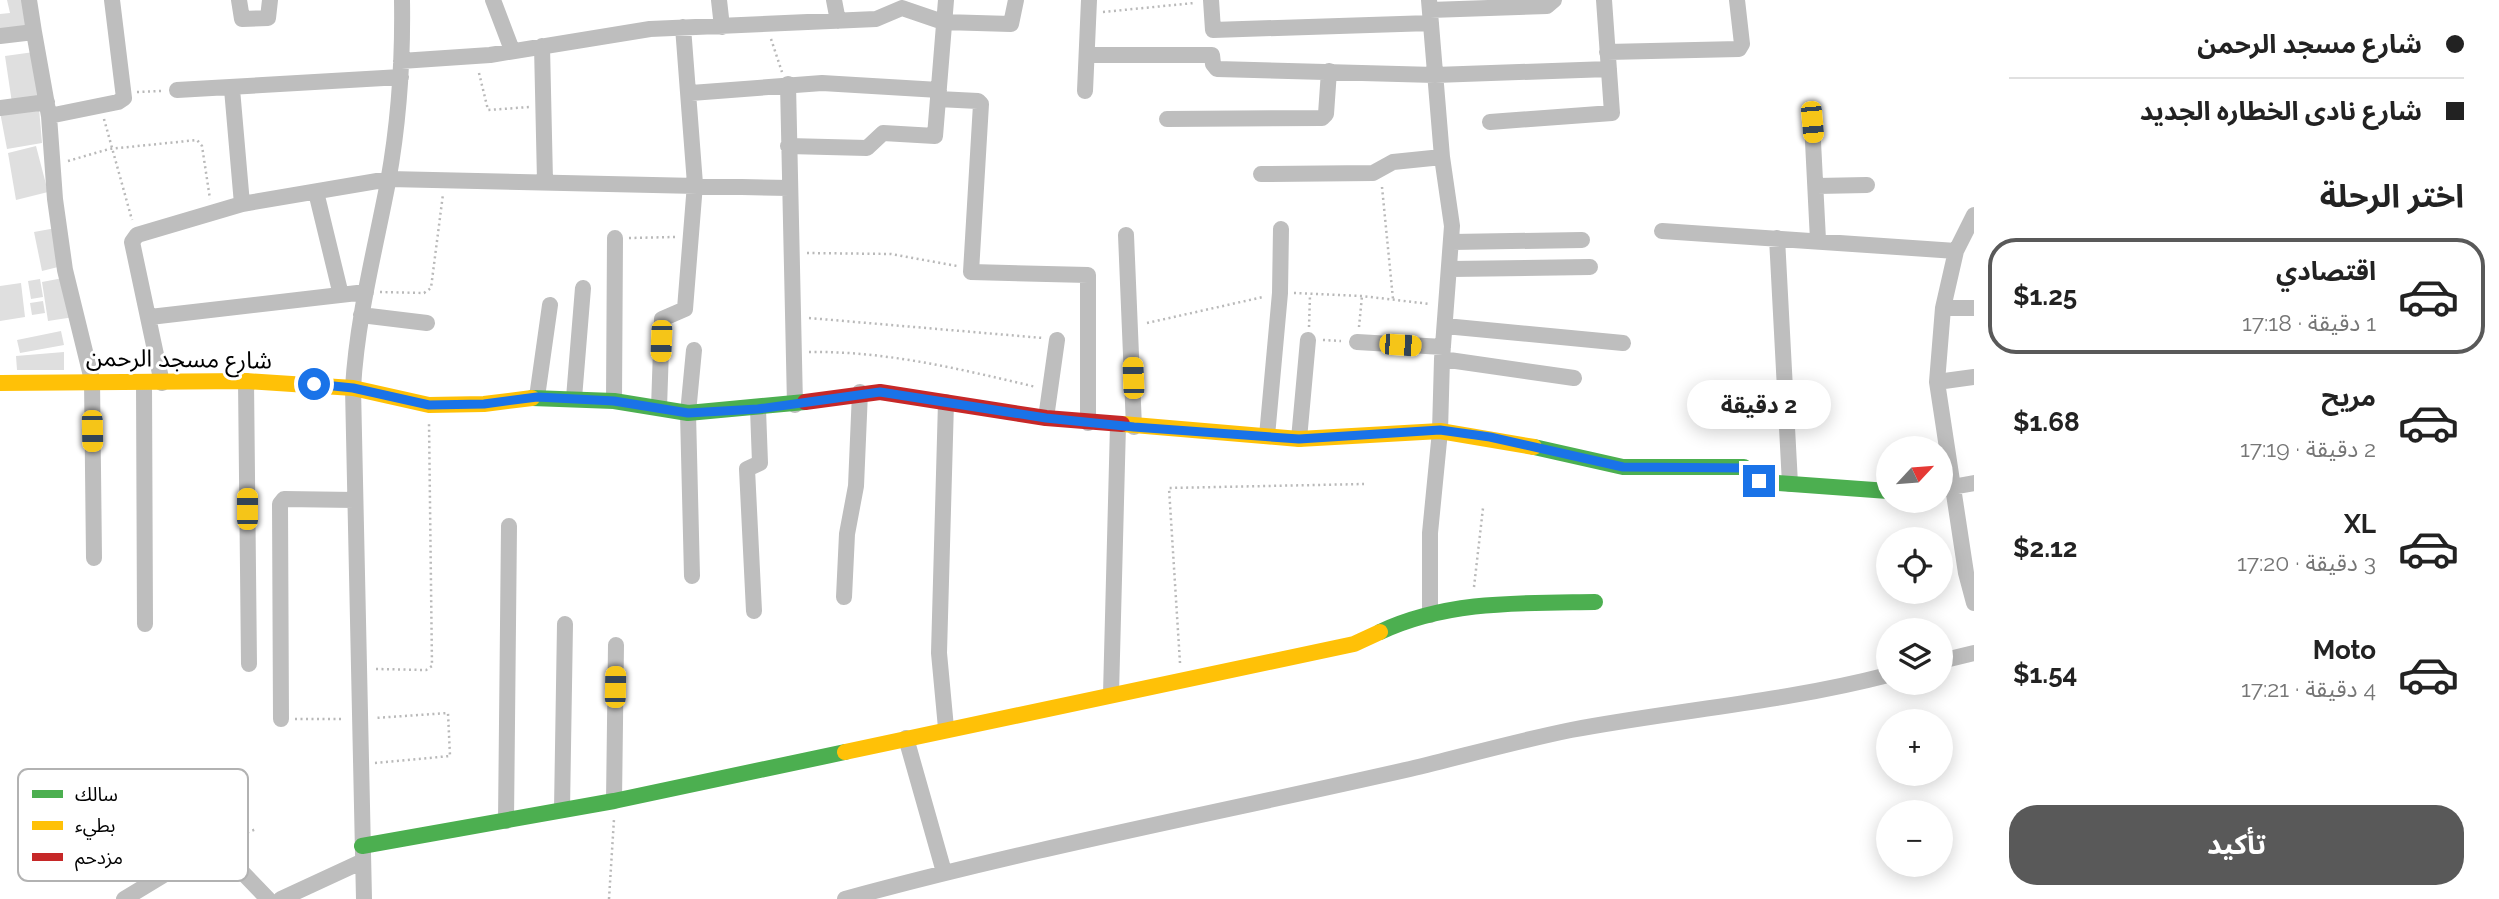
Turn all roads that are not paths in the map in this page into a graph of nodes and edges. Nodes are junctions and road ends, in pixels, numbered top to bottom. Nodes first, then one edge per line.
1 (29, 0) edge
2 (112, 0) edge
3 (239, 0) edge
4 (270, 0) edge
5 (402, 0) edge
6 (493, 0) edge
7 (719, 0) edge
8 (834, 0) edge
9 (946, 0) edge
10 (1016, 0) edge
11 (1212, 0) edge
12 (1223, 0) edge
13 (1554, 0) edge
14 (1604, 0) edge
15 (1737, 0) edge
16 (1090, 7) edge
17 (1430, 11) edge
18 (838, 21) junction
19 (943, 22) junction
20 (684, 27) junction
21 (722, 27) junction
22 (1213, 30) junction
23 (34, 32) junction
24 (0, 37) edge
25 (542, 46) junction
26 (512, 50) junction
27 (1607, 52) junction
28 (1088, 55) junction
29 (1212, 55) junction
30 (401, 69) junction
31 (1609, 69) junction
32 (1329, 71) junction
33 (1434, 75) junction
34 (788, 84) junction
35 (233, 89) junction
36 (177, 90) road end
37 (1086, 91) dead end
38 (691, 93) junction
39 (938, 94) junction
40 (0, 108) edge
41 (48, 109) junction
42 (1167, 119) dead end
43 (1490, 121) dead end
44 (1812, 122) dead end
45 (788, 146) junction
46 (1443, 157) junction
47 (1261, 174) dead end
48 (389, 179) junction
49 (545, 181) junction
50 (695, 184) junction
51 (1867, 185) dead end
52 (1817, 186) junction
53 (789, 188) junction
54 (316, 192) junction
55 (242, 204) junction
56 (1974, 215) edge
57 (1281, 229) dead end
58 (1662, 231) dead end
59 (1126, 235) dead end
60 (1777, 238) junction
61 (615, 239) road end
62 (1582, 240) dead end
63 (1818, 240) junction
64 (1452, 242) junction
65 (1956, 251) junction
66 (1590, 267) dead end
67 (1451, 269) junction
68 (583, 288) dead end
69 (366, 292) junction
70 (341, 295) junction
71 (550, 305) dead end
72 (1943, 308) junction
73 (1974, 308) edge
74 (361, 315) junction
75 (150, 317) junction
76 (427, 323) dead end
77 (1445, 326) junction
78 (1057, 340) road end
79 (1308, 340) road end
80 (1357, 342) road end
81 (1623, 343) dead end
82 (694, 350) dead end
83 (1442, 353) junction
84 (1974, 377) edge
85 (1574, 378) dead end
86 (92, 380) junction
87 (246, 381) junction
88 (144, 382) junction
89 (1937, 382) junction
90 (0, 383) edge
91 (162, 383) junction
92 (353, 388) junction
93 (860, 392) junction
94 (537, 397) junction
95 (574, 398) junction
96 (614, 401) junction
97 (946, 402) junction
98 (795, 405) junction
99 (659, 408) junction
100 (758, 409) junction
101 (688, 413) junction
102 (1046, 418) junction
103 (1088, 423) junction
104 (1126, 426) junction
105 (1440, 430) junction
106 (1266, 436) junction
107 (1942, 436) edge
108 (1299, 439) junction
109 (1790, 484) junction
110 (1974, 484) edge
111 (1953, 487) edge
112 (1876, 490) edge
113 (355, 500) junction
114 (1953, 510) edge
115 (509, 526) dead end
116 (94, 558) dead end
117 (1970, 571) edge
118 (692, 576) dead end
119 (844, 597) dead end
120 (1595, 602) dead end
121 (1974, 603) edge
122 (754, 611) dead end
123 (1430, 614) junction
124 (145, 624) dead end
125 (565, 624) dead end
126 (616, 645) dead end
127 (1974, 653) edge
128 (1953, 658) edge
129 (249, 664) dead end
130 (1876, 678) edge
131 (1111, 694) junction
132 (281, 719) road end
133 (946, 728) junction
134 (906, 738) junction
135 (614, 800) junction
136 (562, 810) junction
137 (506, 821) junction
138 (362, 854) junction
139 (944, 872) junction
140 (248, 877) edge
141 (153, 881) edge
142 (124, 899) edge
143 (268, 899) edge
144 (281, 899) edge
145 (365, 899) edge
146 (845, 899) edge

1 - 23 street
2 - 41 street
3 - 4 street
5 - 30 street
6 - 26 street
7 - 21 street
8 - 18 street
9 - 19 street
10 - 19 street
11 - 12 street
11 - 22 street
13 - 17 street
14 - 27 street
15 - 27 street
16 - 28 street
17 - 22 street
17 - 33 street
18 - 19 street
18 - 21 street
19 - 39 street
20 - 21 street
20 - 25 street
20 - 38 street
22 - 29 street
23 - 24 street
23 - 41 street
25 - 26 street
25 - 49 street
26 - 30 street
27 - 31 street
28 - 29 street
28 - 37 street
29 - 32 street
30 - 35 street
30 - 48 street
31 - 33 street
31 - 43 street
32 - 33 street
32 - 42 street
33 - 46 street
34 - 38 street
34 - 39 street
34 - 45 street
35 - 36 street
35 - 55 street
38 - 50 street
39 - 45 street
39 - 103 street
40 - 41 street
41 - 86 street
44 - 52 street
45 - 53 street
46 - 47 street
46 - 64 street
48 - 49 street
48 - 54 street
48 - 69 street
49 - 50 street
50 - 53 street
50 - 99 street
51 - 52 street
52 - 63 street
53 - 98 street
54 - 55 street
54 - 70 street
55 - 75 street
56 - 65 street
57 - 106 street
58 - 60 street
59 - 104 street
60 - 63 street
60 - 109 street
61 - 96 street
62 - 64 street
63 - 65 street
64 - 67 street
65 - 72 street
66 - 67 street
67 - 77 street
68 - 95 street
69 - 70 street
69 - 74 street
70 - 75 street
71 - 94 street
72 - 73 street
72 - 89 street
74 - 76 street
74 - 92 street
75 - 91 street
77 - 81 street
77 - 83 street
78 - 102 street
79 - 108 street
80 - 83 street
82 - 101 street
83 - 85 street
83 - 105 street
84 - 89 street
86 - 88 street, شارع مسجد الرحمن
86 - 90 street, شارع مسجد الرحمن
86 - 116 street
87 - 91 street, شارع مسجد الرحمن
87 - 92 street, شارع مسجد الرحمن
87 - 129 street
88 - 91 street, شارع مسجد الرحمن
88 - 124 street
89 - 107 street
92 - 94 street, شارع مسجد الرحمن
92 - 113 street
93 - 97 street, شارع مسجد الرحمن
93 - 98 street, شارع مسجد الرحمن
93 - 119 street
94 - 95 street, شارع مسجد الرحمن
95 - 96 street, شارع مسجد الرحمن
96 - 99 street, شارع مسجد الرحمن
97 - 102 street, شارع مسجد الرحمن
97 - 133 street
98 - 100 street, شارع مسجد الرحمن
99 - 101 street, شارع مسجد الرحمن
100 - 101 street, شارع مسجد الرحمن
100 - 122 street
101 - 118 street
102 - 103 street, شارع مسجد الرحمن
103 - 104 street, شارع مسجد الرحمن
104 - 106 street, شارع مسجد الرحمن
104 - 131 street
105 - 108 street, شارع مسجد الرحمن
105 - 109 street, شارع مسجد الرحمن
105 - 123 street
106 - 108 street, شارع مسجد الرحمن
109 - 112 street, شارع مسجد الرحمن
110 - 111 street
113 - 132 street
113 - 138 street
114 - 117 street
115 - 137 street
117 - 121 street
120 - 123 street
123 - 131 street
125 - 136 street
126 - 135 street
127 - 128 street
130 - 139 street
131 - 133 street
133 - 134 street
134 - 135 street
134 - 139 street
135 - 136 street
136 - 137 street
137 - 138 street
138 - 144 street
138 - 145 street
139 - 146 street
140 - 143 street
141 - 142 street

